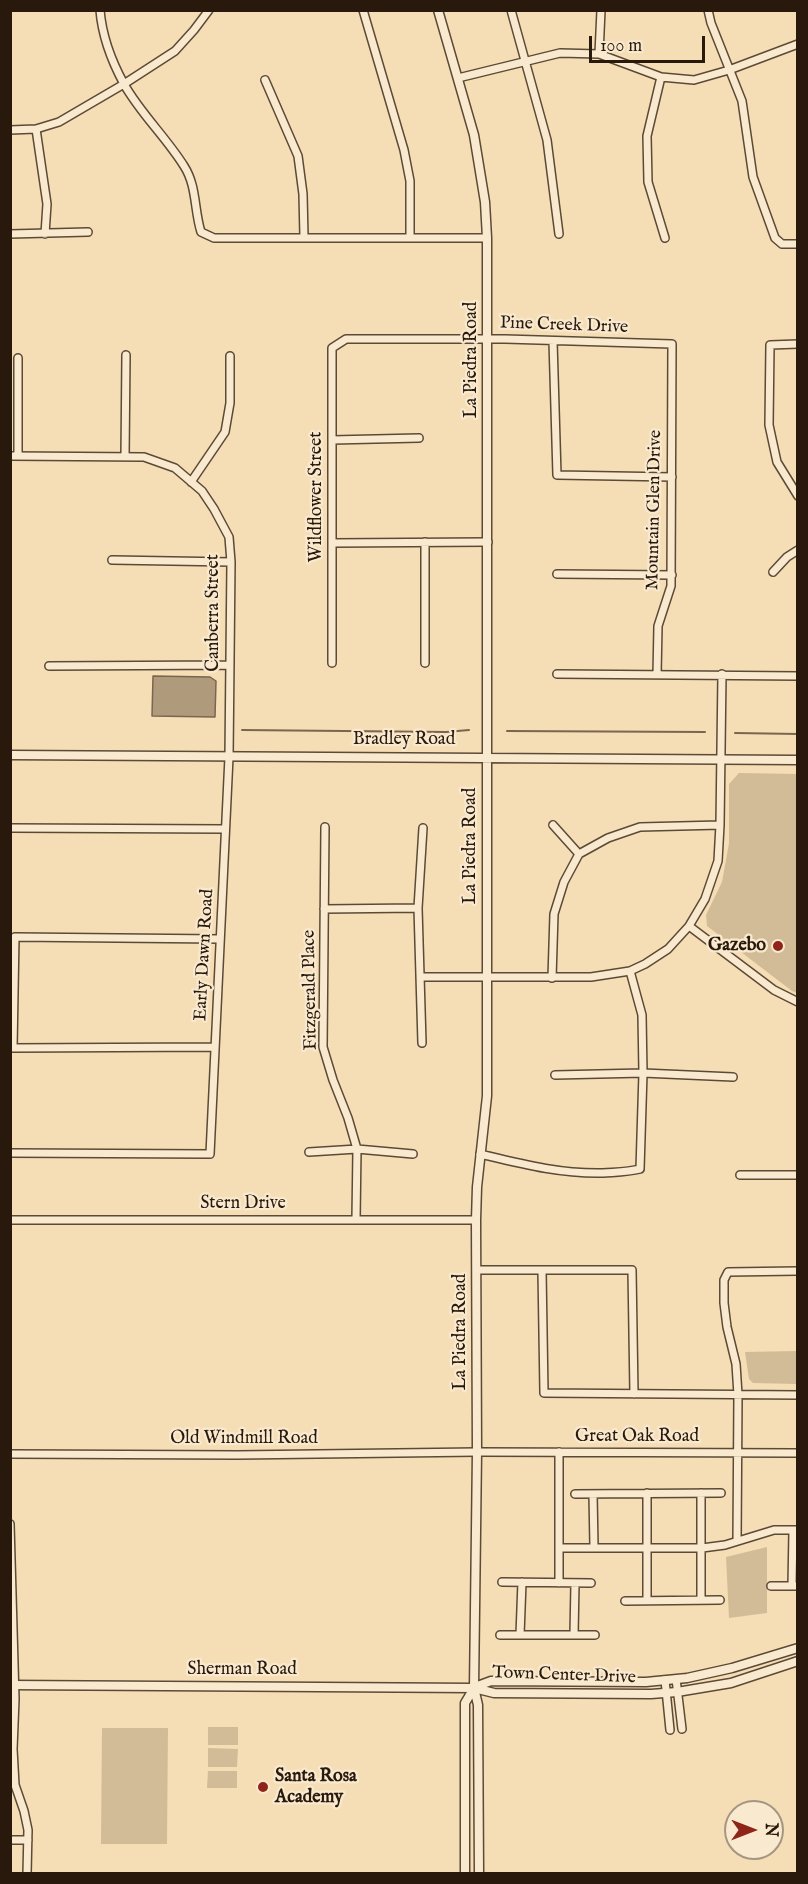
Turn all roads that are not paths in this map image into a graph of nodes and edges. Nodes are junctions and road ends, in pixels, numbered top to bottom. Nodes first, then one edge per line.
1 (100, 10) edge
2 (209, 10) edge
3 (363, 10) edge
4 (438, 10) edge
5 (512, 10) edge
6 (601, 10) edge
7 (708, 10) edge
8 (798, 44) edge
9 (599, 54) junction
10 (526, 61) junction
11 (729, 70) junction
12 (661, 77) junction
13 (458, 78) junction
14 (265, 80) dead end
15 (124, 84) junction
16 (10, 129) edge
17 (36, 129) junction
18 (88, 232) dead end
19 (10, 234) edge
20 (45, 234) junction
21 (559, 234) dead end
22 (304, 237) junction
23 (410, 238) junction
24 (487, 238) junction
25 (665, 238) dead end
26 (798, 244) edge
27 (346, 339) joint
28 (488, 339) junction
29 (553, 341) junction
30 (672, 344) joint
31 (798, 345) edge
32 (126, 355) dead end
33 (230, 356) dead end
34 (18, 358) dead end
35 (419, 438) dead end
36 (333, 440) junction
37 (14, 456) edge
38 (125, 457) junction
39 (672, 477) junction
40 (191, 482) junction
41 (798, 496) edge
42 (425, 542) junction
43 (488, 542) junction
44 (333, 543) junction
45 (798, 550) edge
46 (112, 560) dead end
47 (231, 562) junction
48 (773, 572) dead end
49 (557, 574) dead end
50 (672, 575) junction
51 (332, 663) dead end
52 (425, 663) dead end
53 (230, 665) junction
54 (49, 666) dead end
55 (557, 674) dead end
56 (722, 674) junction
57 (657, 675) junction
58 (798, 676) edge
59 (10, 755) edge
60 (229, 757) junction
61 (487, 757) junction
62 (721, 759) junction
63 (798, 759) edge
64 (553, 825) dead end
65 (720, 825) junction
66 (325, 827) dead end
67 (10, 828) edge
68 (423, 828) dead end
69 (225, 830) junction
70 (579, 854) junction
71 (418, 908) junction
72 (324, 909) junction
73 (689, 926) junction
74 (220, 939) junction
75 (630, 971) junction
76 (420, 977) junction
77 (487, 977) junction
78 (552, 978) junction
79 (798, 1002) edge
80 (422, 1043) dead end
81 (215, 1047) junction
82 (643, 1073) junction
83 (555, 1075) dead end
84 (732, 1077) dead end
85 (357, 1149) junction
86 (309, 1152) dead end
87 (10, 1153) edge
88 (413, 1154) dead end
89 (480, 1154) junction
90 (740, 1175) dead end
91 (798, 1175) edge
92 (10, 1220) edge
93 (356, 1220) junction
94 (476, 1220) junction
95 (477, 1270) junction
96 (542, 1270) junction
97 (798, 1271) edge
98 (634, 1394) junction
99 (738, 1395) junction
100 (798, 1395) edge
101 (477, 1452) junction
102 (559, 1452) junction
103 (738, 1453) junction
104 (798, 1453) edge
105 (10, 1454) edge
106 (647, 1493) junction
107 (701, 1493) junction
108 (721, 1493) dead end
109 (575, 1494) dead end
110 (593, 1494) junction
111 (10, 1524) edge
112 (795, 1530) edge
113 (737, 1541) junction
114 (594, 1547) junction
115 (559, 1548) junction
116 (647, 1548) junction
117 (702, 1548) junction
118 (502, 1582) dead end
119 (522, 1582) junction
120 (559, 1582) junction
121 (575, 1583) junction
122 (591, 1583) dead end
123 (771, 1586) dead end
124 (795, 1586) edge
125 (701, 1600) junction
126 (720, 1600) dead end
127 (625, 1601) dead end
128 (647, 1601) junction
129 (500, 1635) dead end
130 (520, 1635) junction
131 (574, 1635) junction
132 (595, 1635) dead end
133 (797, 1650) edge
134 (798, 1661) edge
135 (676, 1679) junction
136 (665, 1680) junction
137 (12, 1685) edge
138 (474, 1688) junction
139 (677, 1692) junction
140 (666, 1693) junction
141 (682, 1729) dead end
142 (670, 1730) dead end
143 (12, 1749) edge
144 (10, 1840) edge
145 (28, 1840) junction
146 (27, 1874) edge
147 (465, 1874) edge
148 (479, 1874) edge

1 - 15 street
2 - 15 street
3 - 23 street
4 - 13 street, La Piedra Road
5 - 10 street
6 - 9 street
7 - 11 street
8 - 11 street
9 - 10 street
9 - 12 street
10 - 13 street
10 - 21 street
11 - 12 street
11 - 26 street
12 - 25 street
13 - 24 street, La Piedra Road
14 - 22 street
15 - 17 street
15 - 22 street
16 - 17 street
17 - 20 street
18 - 20 street
19 - 20 street
22 - 23 street
23 - 24 street
24 - 28 street, La Piedra Road
27 - 28 street, Pine Creek Drive
27 - 36 street, Wildflower Street
28 - 29 street, Pine Creek Drive
28 - 43 street, La Piedra Road
29 - 30 street, Pine Creek Drive
29 - 39 street
30 - 39 street, Mountain Glen Drive
31 - 41 street
32 - 38 street
33 - 40 street
34 - 37 street
35 - 36 street
36 - 44 street, Wildflower Street
37 - 38 street, Canberra Street
38 - 40 street, Canberra Street
39 - 50 street, Mountain Glen Drive
40 - 47 street, Canberra Street
42 - 43 street
42 - 44 street
42 - 52 street
43 - 61 street, La Piedra Road
44 - 51 street, Wildflower Street
45 - 48 street
46 - 47 street
47 - 53 street, Canberra Street
49 - 50 street
50 - 57 street, Mountain Glen Drive
53 - 54 street
53 - 60 street, Canberra Street
55 - 57 street
56 - 57 street
56 - 58 street
56 - 62 street
59 - 60 street, Bradley Road
60 - 61 street, Bradley Road
60 - 69 street, Early Dawn Road
61 - 62 street, Bradley Road
61 - 77 street, La Piedra Road
62 - 63 street, Bradley Road
62 - 65 street
64 - 70 street
65 - 70 street
65 - 73 street
66 - 72 street, Fitzgerald Place
67 - 69 street
68 - 71 street
69 - 74 street, Early Dawn Road
70 - 78 street
71 - 72 street
71 - 76 street
72 - 85 street, Fitzgerald Place
73 - 75 street
73 - 79 street
74 - 81 street, Early Dawn Road
74 - 81 street
75 - 78 street
75 - 82 street
76 - 77 street
76 - 80 street
77 - 78 street
77 - 89 street, La Piedra Road
81 - 87 street, Early Dawn Road
82 - 83 street
82 - 84 street
82 - 89 street
85 - 86 street
85 - 88 street
85 - 93 street, Fitzgerald Place
89 - 94 street, La Piedra Road
90 - 91 street
92 - 93 street, Stern Drive
93 - 94 street, Stern Drive
94 - 95 street, La Piedra Road
95 - 96 street
95 - 101 street, La Piedra Road
96 - 98 street
96 - 98 street
97 - 99 street
98 - 99 street
99 - 100 street
99 - 103 street
101 - 102 street, Great Oak Road
101 - 105 street, Old Windmill Road
101 - 138 street, La Piedra Road
102 - 103 street, Great Oak Road
102 - 115 street
103 - 104 street, Great Oak Road
103 - 113 street
106 - 107 street
106 - 110 street
106 - 116 street
107 - 108 street
107 - 117 street
109 - 110 street
110 - 114 street
111 - 137 street
112 - 113 street
112 - 124 street
113 - 117 street
114 - 115 street
114 - 116 street
115 - 120 street
116 - 117 street
116 - 128 street
117 - 125 street
118 - 119 street
119 - 120 street
119 - 130 street
120 - 121 street
121 - 122 street
121 - 131 street
123 - 124 street
125 - 126 street
125 - 128 street
127 - 128 street
129 - 130 street
130 - 131 street
131 - 132 street
133 - 135 street, Town Center Drive
134 - 139 street, Town Center Drive
135 - 136 street, Town Center Drive
135 - 139 street
136 - 138 street, Town Center Drive
136 - 140 street
137 - 138 street, Sherman Road
137 - 143 street
138 - 140 street, Town Center Drive
138 - 147 street, La Piedra Road
138 - 148 street, La Piedra Road
139 - 140 street, Town Center Drive
139 - 141 street
140 - 142 street
143 - 145 street
144 - 145 street
145 - 146 street

